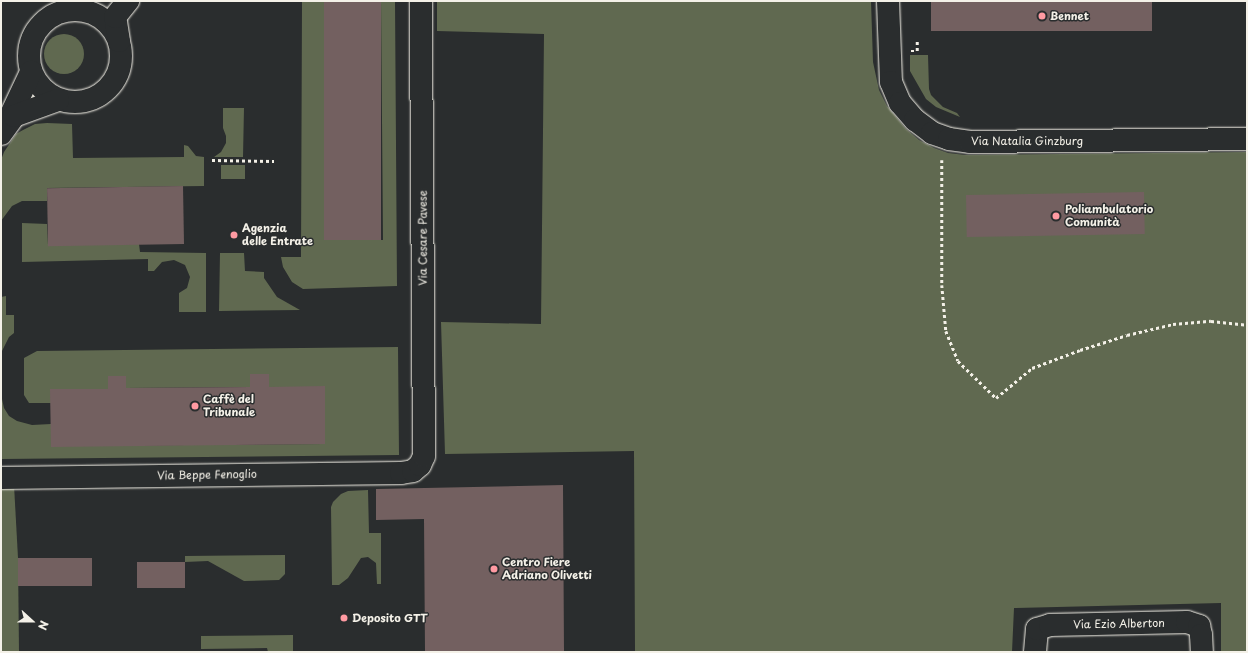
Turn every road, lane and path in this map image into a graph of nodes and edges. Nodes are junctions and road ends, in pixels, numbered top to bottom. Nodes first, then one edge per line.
1 (112, 1) edge
2 (128, 1) edge
3 (421, 1) edge
4 (888, 1) edge
5 (92, 13) junction
6 (119, 44) junction
7 (31, 72) junction
8 (58, 100) junction
9 (2, 133) edge
10 (949, 139) junction
11 (1247, 139) edge
12 (212, 160) dead end
13 (274, 161) dead end
14 (1247, 325) edge
15 (413, 471) joint
16 (1, 478) edge
17 (1034, 652) edge
18 (1202, 652) edge

1 - 5 street
2 - 6 street
3 - 15 street, Via Cesare Pavese
4 - 10 street, Via Natalia Ginzburg
5 - 6 street
5 - 7 street
6 - 8 street
7 - 8 street
7 - 9 street
8 - 9 street
10 - 11 street, Via Natalia Ginzburg
10 - 14 path
12 - 13 path
15 - 16 street, Via Beppe Fenoglio
17 - 18 street, Via Ezio Alberton

